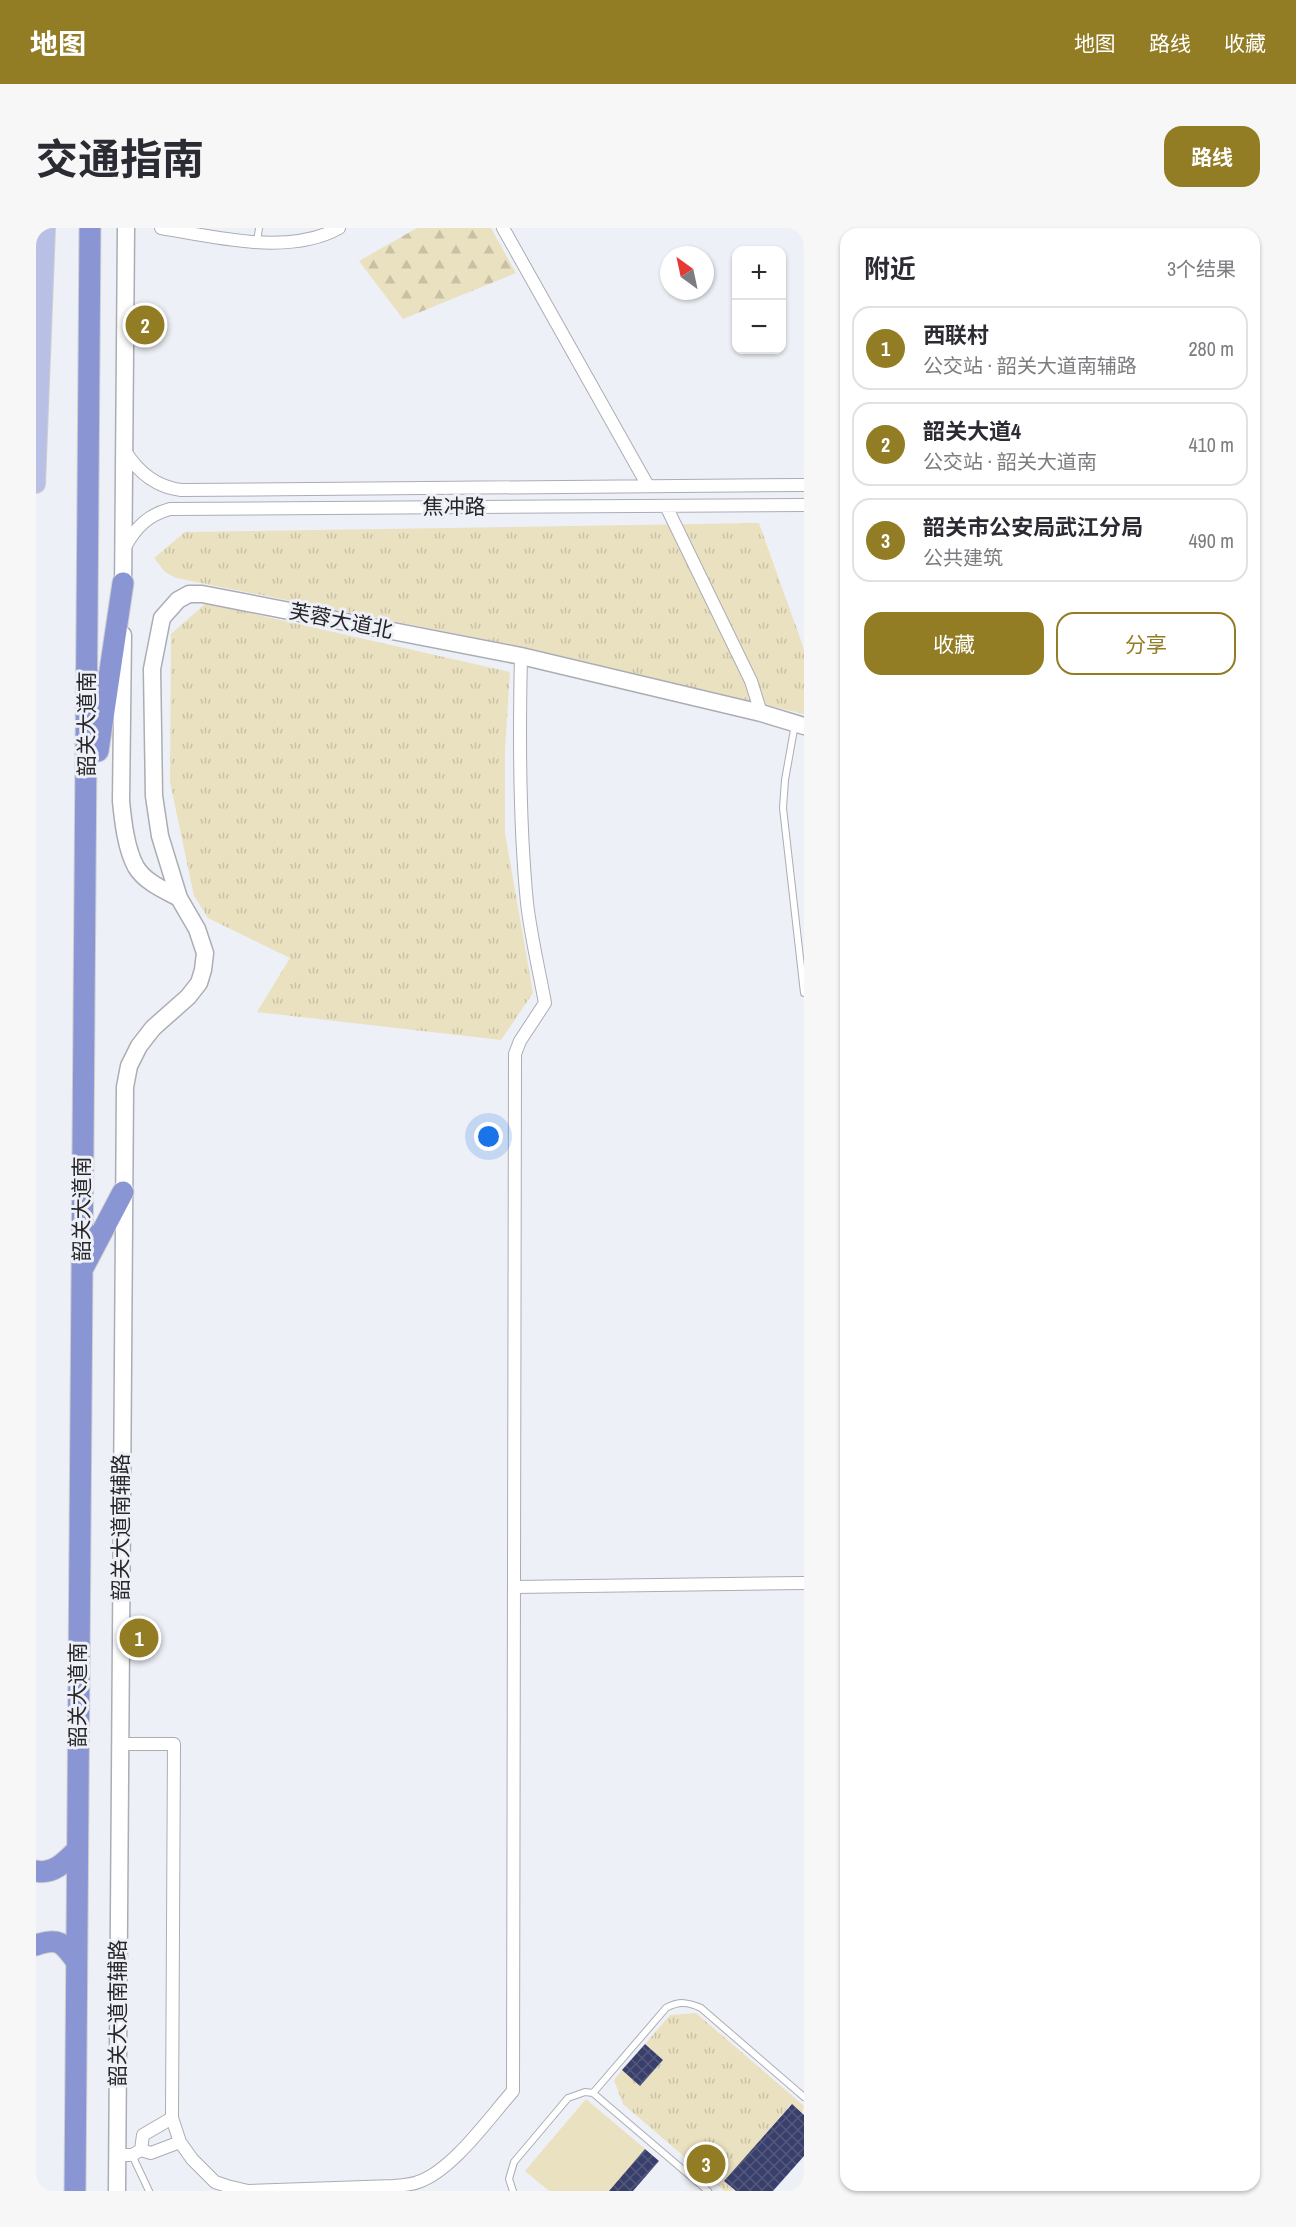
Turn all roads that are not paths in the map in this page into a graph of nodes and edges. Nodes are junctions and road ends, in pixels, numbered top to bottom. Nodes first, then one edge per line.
1 (46, 228) edge
2 (90, 228) edge
3 (126, 228) edge
4 (161, 228) edge
5 (259, 228) edge
6 (339, 228) edge
7 (502, 228) edge
8 (256, 242) junction
9 (125, 451) junction
10 (36, 484) edge
11 (804, 485) edge
12 (648, 486) junction
13 (804, 505) edge
14 (666, 506) junction
15 (122, 551) junction
16 (123, 583) junction
17 (521, 656) junction
18 (761, 713) junction
19 (800, 725) edge
20 (87, 826) junction
21 (178, 898) junction
22 (804, 993) edge
23 (123, 1192) junction
24 (81, 1271) junction
25 (804, 1583) edge
26 (515, 1587) junction
27 (120, 1744) junction
28 (77, 1850) junction
29 (36, 1871) edge
30 (36, 1945) edge
31 (76, 1961) junction
32 (593, 2093) junction
33 (804, 2097) edge
34 (172, 2118) junction
35 (180, 2142) junction
36 (130, 2153) junction
37 (75, 2191) edge
38 (117, 2191) edge
39 (149, 2191) edge
40 (513, 2191) edge
41 (708, 2191) edge

1 - 10 main road
2 - 20 highway, 韶关大道南
3 - 9 street
4 - 8 street
5 - 8 lane
6 - 8 street
7 - 12 street
9 - 12 street, 焦冲路
9 - 15 street
11 - 12 street, 焦冲路
13 - 14 street, 焦冲路
14 - 15 street, 焦冲路
14 - 18 street
15 - 16 street
16 - 20 highway
16 - 21 street
17 - 18 street, 芙蓉大道北
17 - 21 street, 芙蓉大道北
17 - 26 street
18 - 19 street, 芙蓉大道北
19 - 22 lane
20 - 24 highway, 韶关大道南
21 - 23 street, 韶关大道南辅路
23 - 24 highway
23 - 27 street, 韶关大道南辅路
24 - 28 highway, 韶关大道南
25 - 26 street
26 - 35 street
27 - 34 street
27 - 36 street, 韶关大道南辅路
28 - 29 highway
28 - 31 highway, 韶关大道南
30 - 31 highway
31 - 37 highway, 韶关大道南
32 - 33 lane
32 - 40 lane
32 - 41 lane
34 - 35 street
34 - 36 street
35 - 36 street
36 - 38 street, 韶关大道南辅路
36 - 39 lane

